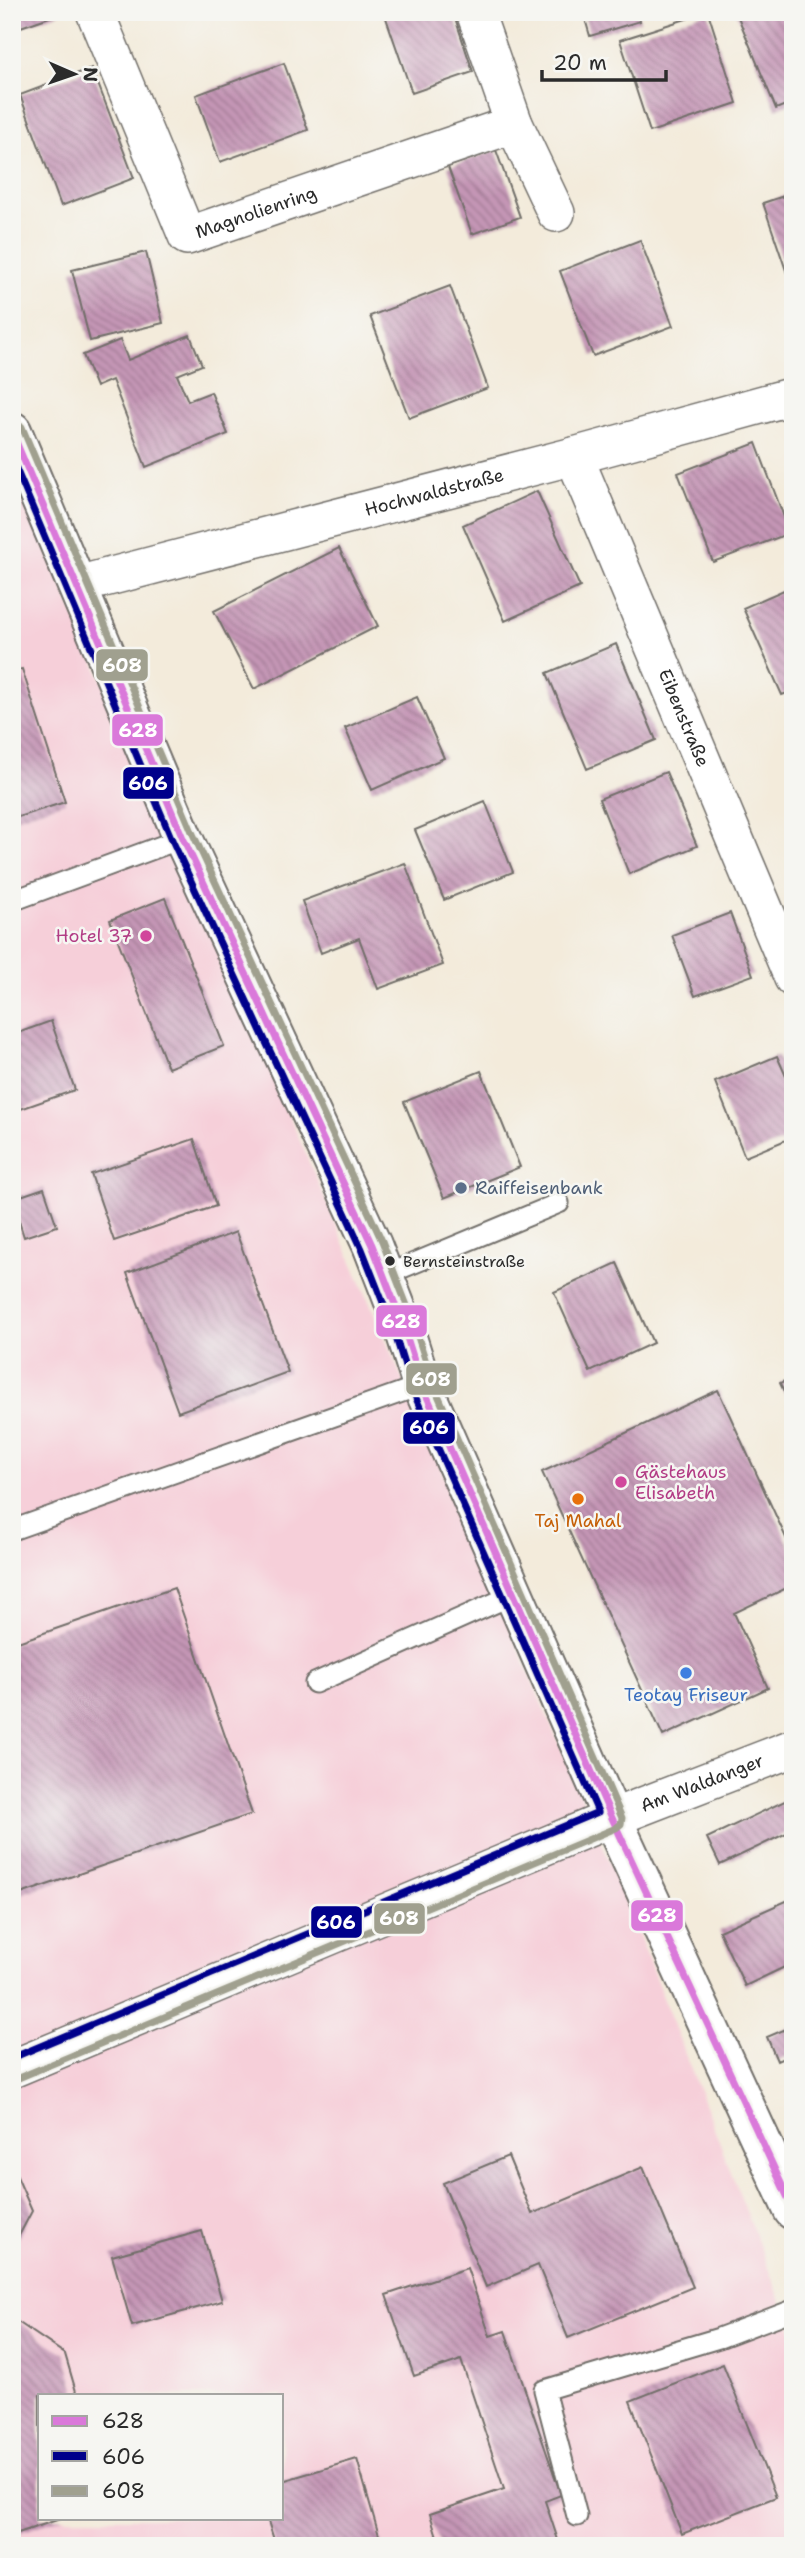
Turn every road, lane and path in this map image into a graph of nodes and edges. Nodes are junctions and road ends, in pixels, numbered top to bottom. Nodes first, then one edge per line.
1 (95, 12) edge
2 (475, 12) edge
3 (514, 124) junction
4 (556, 213) dead end
5 (793, 396) edge
6 (12, 431) edge
7 (574, 456) junction
8 (77, 586) junction
9 (183, 838) junction
10 (12, 901) edge
11 (793, 978) edge
12 (559, 1203) dead end
13 (383, 1276) junction
14 (422, 1385) junction
15 (12, 1530) edge
16 (514, 1594) junction
17 (315, 1683) dead end
18 (793, 1748) edge
19 (612, 1818) junction
20 (12, 2070) edge
21 (793, 2210) edge
22 (793, 2310) edge
23 (577, 2516) dead end

1 - 3 street, Magnolienring
2 - 3 street
3 - 4 street
5 - 7 street, Hochwaldstraße
6 - 8 street
7 - 8 street, Hochwaldstraße
7 - 11 street, Eibenstraße
8 - 9 street
9 - 10 lane
9 - 13 street
12 - 13 lane
13 - 14 street
14 - 15 lane
14 - 16 street
16 - 17 lane
16 - 19 street
18 - 19 street, Am Waldanger
19 - 20 street, Am Waldanger
19 - 21 street
22 - 23 lane

